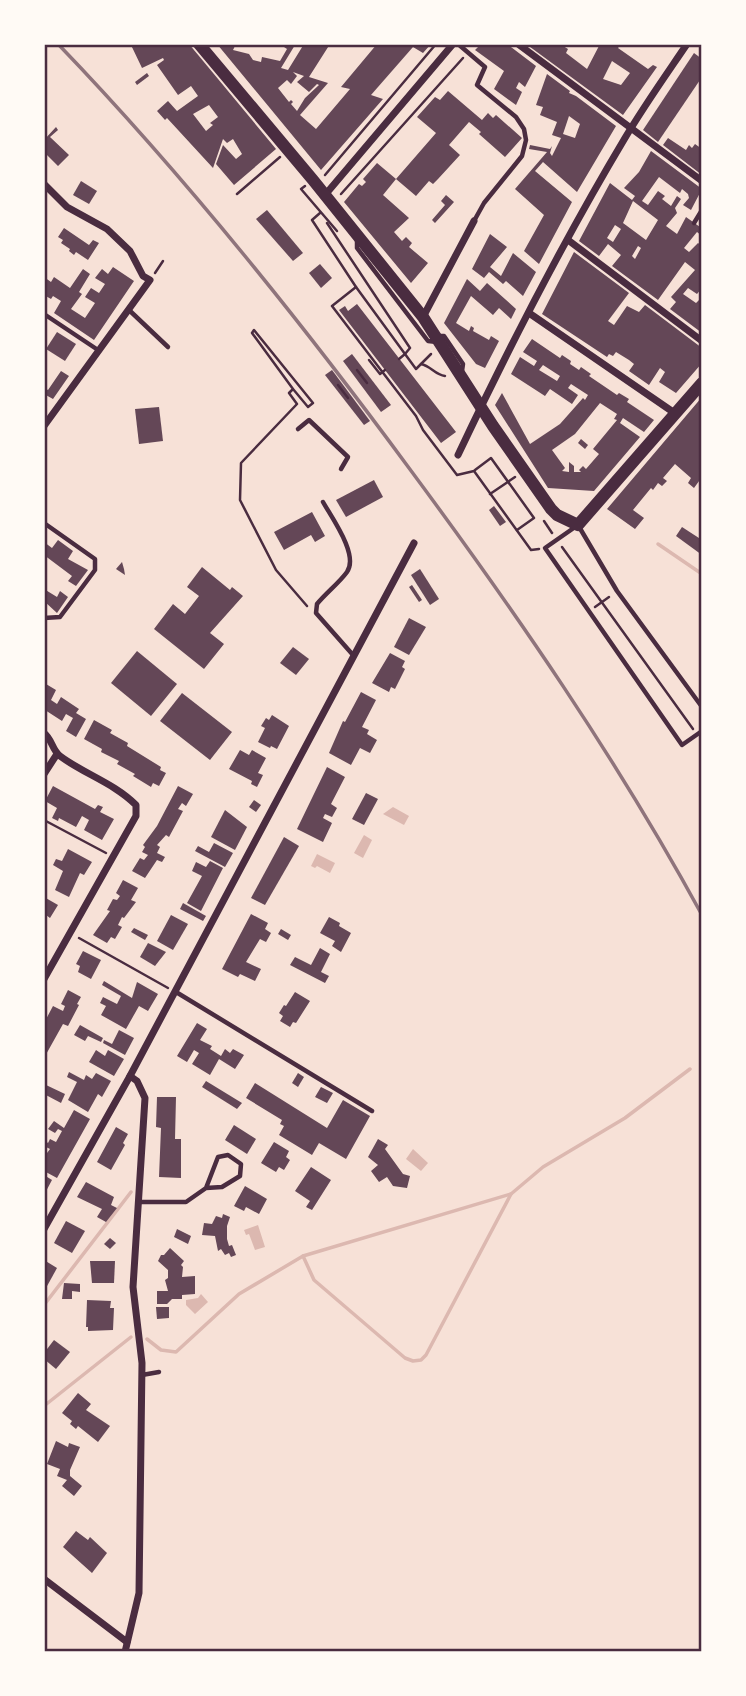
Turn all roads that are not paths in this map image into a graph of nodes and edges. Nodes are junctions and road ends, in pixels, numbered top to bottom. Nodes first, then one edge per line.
1 (199, 44) edge
2 (453, 44) edge
3 (519, 44) edge
4 (687, 44) edge
5 (631, 127) junction
6 (702, 181) edge
7 (44, 184) edge
8 (330, 197) junction
9 (702, 210) edge
10 (474, 221) joint
11 (694, 223) dead end
12 (357, 235) junction
13 (568, 240) junction
14 (129, 310) junction
15 (529, 313) junction
16 (44, 314) edge
17 (423, 317) junction
18 (438, 339) junction
19 (702, 341) edge
20 (168, 347) dead end
21 (99, 351) junction
22 (702, 383) edge
23 (481, 406) junction
24 (676, 414) junction
25 (44, 426) edge
26 (298, 429) dead end
27 (458, 455) dead end
28 (341, 469) dead end
29 (323, 502) dead end
30 (44, 523) edge
31 (578, 525) junction
32 (414, 543) dead end
33 (44, 618) edge
34 (353, 655) junction
35 (702, 707) edge
36 (702, 731) edge
37 (44, 733) edge
38 (57, 754) junction
39 (44, 774) edge
40 (44, 979) edge
41 (176, 992) junction
42 (130, 1076) junction
43 (372, 1111) dead end
44 (206, 1188) junction
45 (138, 1202) junction
46 (44, 1228) edge
47 (159, 1372) dead end
48 (142, 1375) junction
49 (44, 1579) edge
50 (127, 1643) junction
51 (125, 1652) edge

1 - 8 main road
2 - 8 street
2 - 10 lane
3 - 5 street
4 - 5 street
5 - 6 street
5 - 13 street
7 - 14 street
8 - 12 main road
9 - 11 lane
10 - 17 street
12 - 17 main road
12 - 18 lane
13 - 15 street
13 - 19 street
14 - 20 lane
14 - 21 street
15 - 23 street
15 - 24 street
16 - 21 lane
17 - 18 main road
18 - 23 main road
21 - 25 street
22 - 24 main road
23 - 27 street
23 - 31 main road
24 - 31 main road
26 - 28 lane
29 - 34 lane
30 - 33 lane
31 - 35 lane
31 - 36 lane
32 - 34 street
34 - 41 street
37 - 38 street
38 - 39 street
38 - 40 street
41 - 42 street
41 - 43 lane
42 - 45 street
42 - 46 street
44 - 44 lane
44 - 45 lane
45 - 48 street
47 - 48 lane
48 - 50 street
49 - 50 street
50 - 51 street

